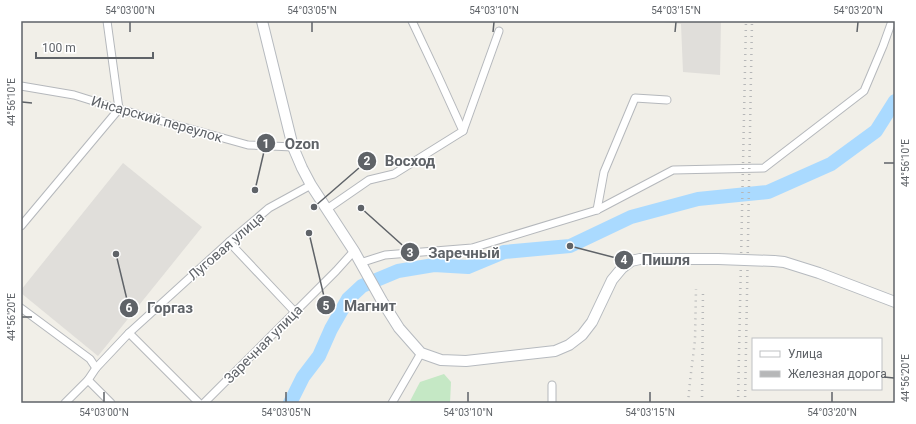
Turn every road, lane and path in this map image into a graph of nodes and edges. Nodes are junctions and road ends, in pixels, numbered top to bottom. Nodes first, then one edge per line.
1 (107, 21) edge
2 (262, 21) edge
3 (412, 21) edge
4 (892, 21) edge
5 (499, 31) dead end
6 (21, 86) edge
7 (667, 100) dead end
8 (118, 109) junction
9 (462, 130) junction
10 (293, 147) junction
11 (311, 185) junction
12 (328, 209) junction
13 (597, 210) junction
14 (21, 226) edge
15 (229, 242) junction
16 (354, 251) junction
17 (363, 267) junction
18 (895, 302) edge
19 (21, 308) edge
20 (296, 312) junction
21 (129, 333) junction
22 (421, 353) junction
23 (96, 368) junction
24 (88, 380) junction
25 (552, 385) dead end
26 (66, 403) edge
27 (111, 403) edge
28 (199, 403) edge
29 (204, 403) edge
30 (392, 403) edge
31 (552, 403) edge

1 - 8 street
2 - 10 main road
3 - 9 street
4 - 13 street
5 - 9 street
6 - 8 street, Инсарский переулок
7 - 13 street
8 - 10 street, Инсарский переулок
8 - 14 street
9 - 12 street
10 - 11 main road
11 - 12 main road
11 - 15 street, Луговая улица
12 - 16 main road
13 - 17 street
15 - 20 street
15 - 21 street, Луговая улица
16 - 17 main road
16 - 20 street, Заречная улица
17 - 22 main road
18 - 22 main road, bridge
19 - 23 street
20 - 29 street, Заречная улица
21 - 23 street, Луговая улица
21 - 28 street
22 - 30 street
23 - 24 street, Луговая улица
24 - 26 street, Луговая улица
24 - 27 street
25 - 31 street

